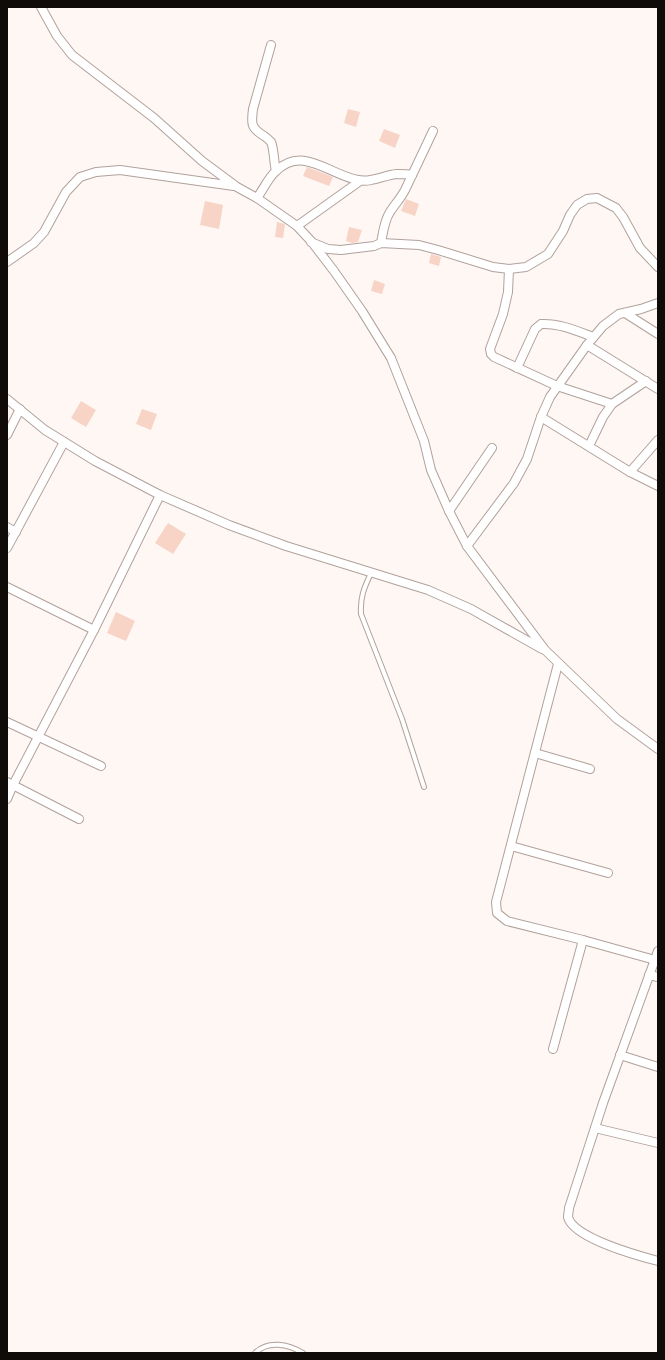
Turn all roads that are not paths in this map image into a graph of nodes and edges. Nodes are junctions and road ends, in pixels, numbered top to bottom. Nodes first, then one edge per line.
1 (42, 7) edge
2 (271, 45) dead end
3 (433, 131) dead end
4 (276, 171) junction
5 (412, 175) junction
6 (360, 181) junction
7 (236, 187) junction
8 (257, 198) junction
9 (297, 226) junction
10 (310, 241) junction
11 (381, 243) junction
12 (7, 262) edge
13 (658, 267) edge
14 (509, 269) junction
15 (658, 303) edge
16 (626, 313) junction
17 (658, 334) edge
18 (593, 337) junction
19 (586, 345) junction
20 (517, 368) junction
21 (646, 381) junction
22 (557, 386) junction
23 (658, 388) edge
24 (7, 399) edge
25 (612, 404) junction
26 (20, 409) junction
27 (541, 417) junction
28 (7, 435) edge
29 (658, 440) edge
30 (64, 442) junction
31 (589, 446) junction
32 (492, 448) dead end
33 (630, 472) junction
34 (658, 486) edge
35 (160, 495) junction
36 (449, 511) junction
37 (7, 527) edge
38 (16, 532) junction
39 (467, 546) junction
40 (7, 548) edge
41 (371, 572) junction
42 (7, 587) edge
43 (94, 630) junction
44 (545, 650) junction
45 (558, 664) junction
46 (7, 722) edge
47 (39, 737) junction
48 (658, 750) edge
49 (535, 753) junction
50 (101, 766) dead end
51 (590, 768) dead end
52 (10, 784) edge
53 (424, 787) dead end
54 (7, 799) edge
55 (79, 820) dead end
56 (511, 846) junction
57 (608, 873) dead end
58 (583, 940) junction
59 (658, 951) edge
60 (654, 960) junction
61 (649, 975) junction
62 (658, 977) edge
63 (553, 1049) dead end
64 (620, 1055) junction
65 (658, 1068) edge
66 (595, 1128) junction
67 (658, 1143) edge
68 (658, 1261) edge
69 (254, 1353) edge
70 (303, 1353) edge

1 - 7 street
2 - 4 street
3 - 5 street
4 - 6 street
4 - 8 street
5 - 6 street
5 - 11 street
6 - 9 street
7 - 8 street
7 - 12 street
8 - 9 street
9 - 10 street
10 - 11 street
10 - 36 street
11 - 14 street
13 - 14 street
14 - 20 street
15 - 16 street
16 - 17 street
16 - 18 street
18 - 19 street
18 - 20 street
19 - 21 street
19 - 22 street
20 - 22 street
21 - 23 street
21 - 25 street
22 - 25 street
22 - 27 street
24 - 26 street
25 - 31 street
26 - 28 street
26 - 30 street
27 - 31 street
27 - 39 street
29 - 33 street
30 - 35 street
30 - 38 street
31 - 33 street
32 - 36 street
33 - 34 street
35 - 41 street
35 - 43 street
36 - 39 street
37 - 38 street
38 - 40 street
39 - 44 street
41 - 44 street
41 - 53 lane
42 - 43 street
43 - 47 street
44 - 45 street
45 - 48 street
45 - 49 street
46 - 47 street
47 - 50 street
47 - 52 street
49 - 51 street
49 - 56 street
52 - 54 street
52 - 55 street
56 - 57 street
56 - 58 street
58 - 60 street
58 - 63 street
59 - 60 street
60 - 61 street
61 - 62 street
61 - 64 street
64 - 65 street
64 - 66 street
66 - 67 street
66 - 68 street
69 - 70 lane

